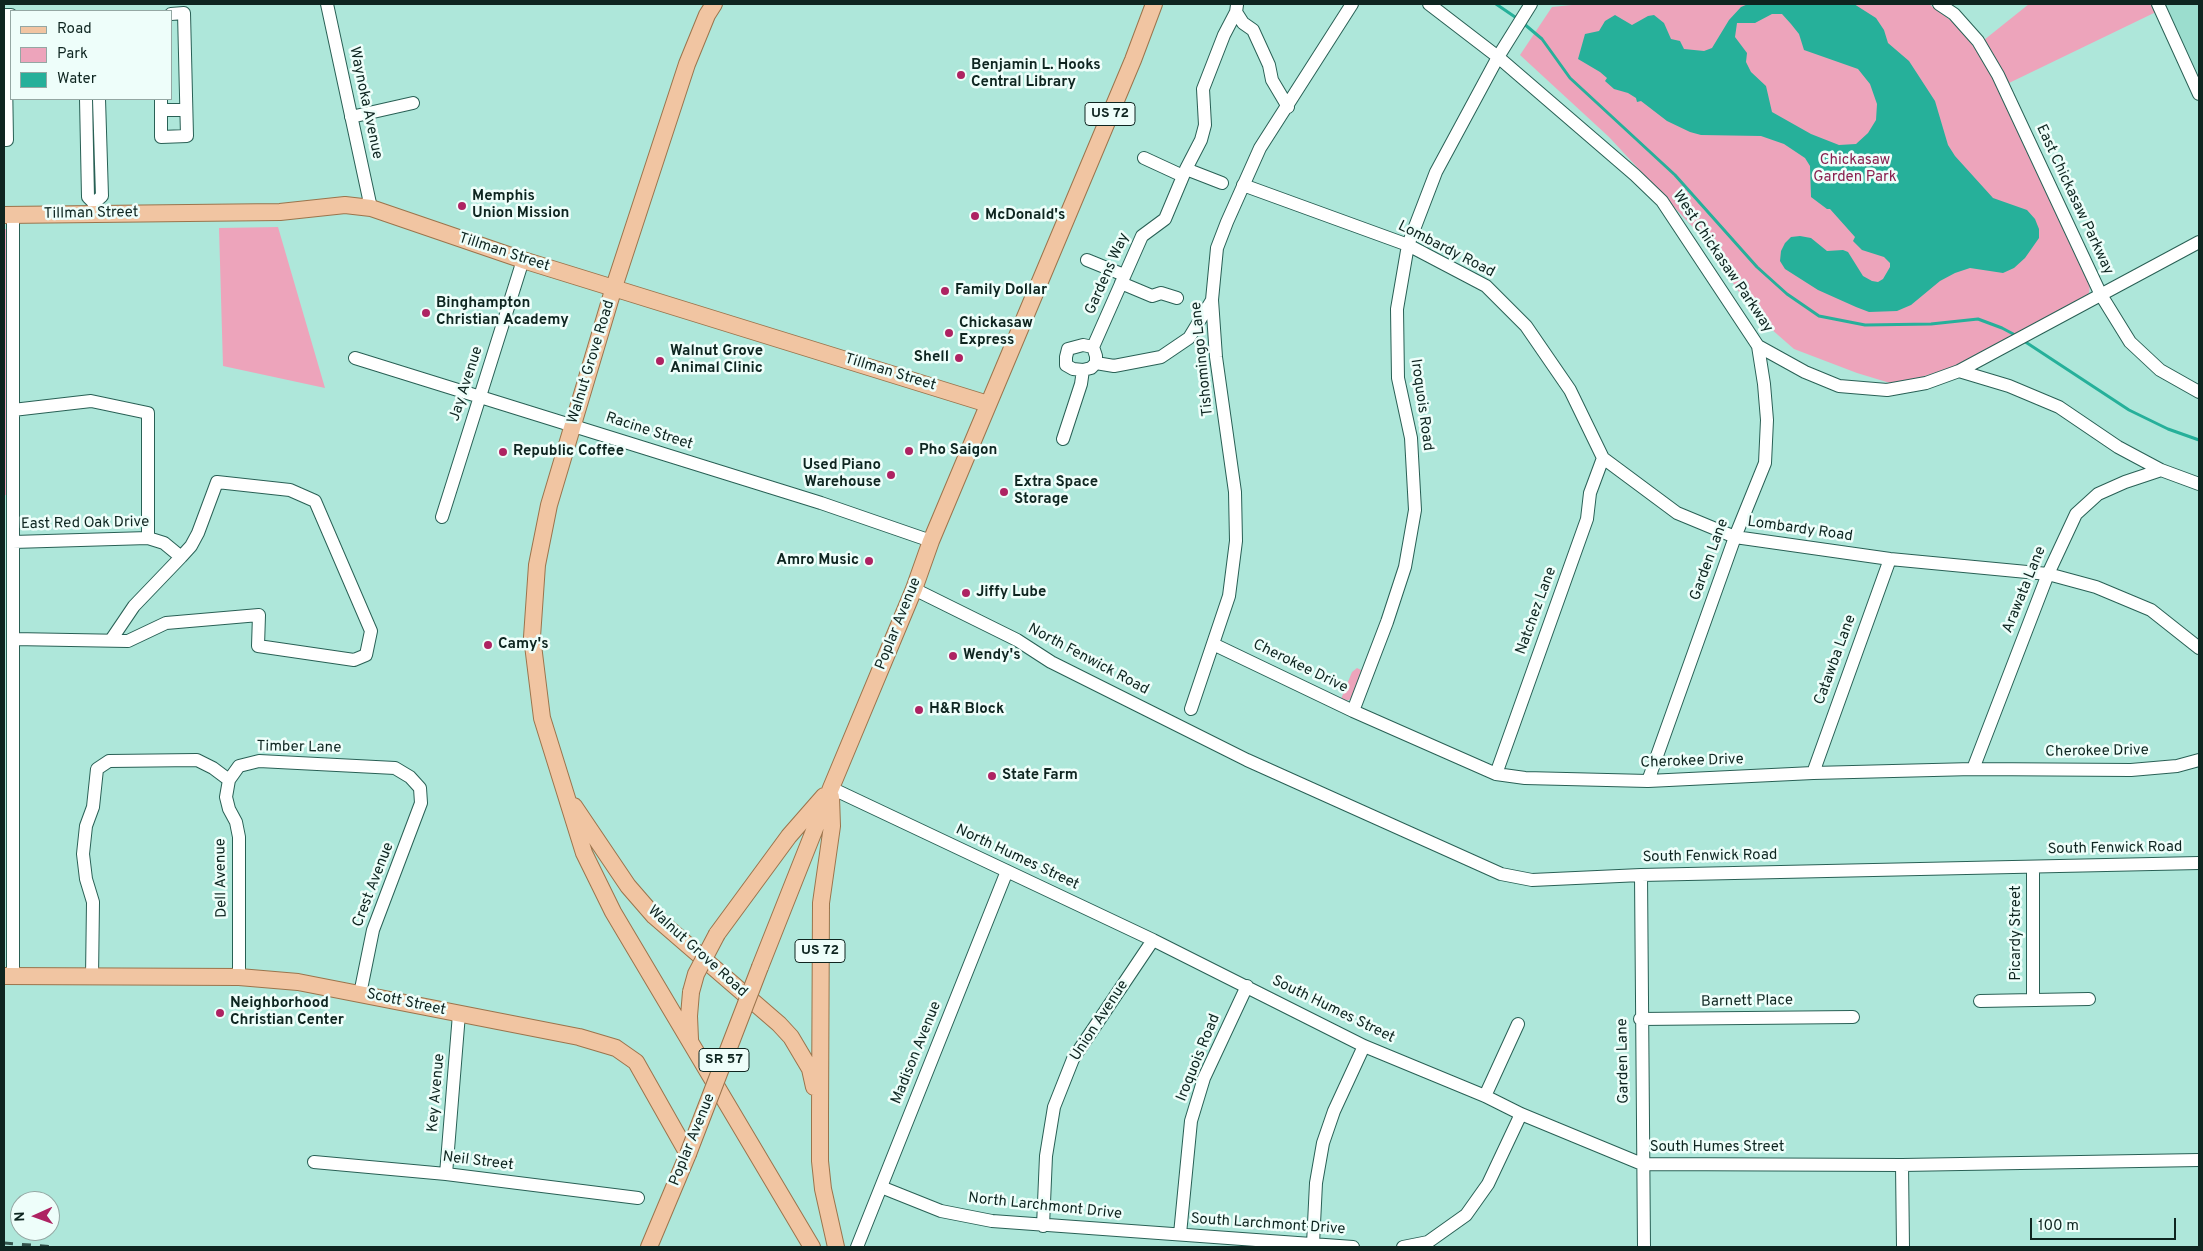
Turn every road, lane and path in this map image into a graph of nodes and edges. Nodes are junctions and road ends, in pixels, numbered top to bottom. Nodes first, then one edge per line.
1 (327, 4) edge
2 (714, 4) edge
3 (1154, 4) edge
4 (1352, 4) edge
5 (1429, 4) edge
6 (1531, 4) edge
7 (1939, 4) edge
8 (2158, 4) edge
9 (1237, 8) edge
10 (7, 11) edge
11 (172, 14) edge
12 (172, 54) edge
13 (185, 54) junction
14 (1498, 57) junction
15 (2198, 87) edge
16 (9, 95) edge
17 (86, 100) edge
18 (99, 100) edge
19 (413, 103) dead end
20 (161, 104) edge
21 (1288, 107) junction
22 (186, 110) junction
23 (5, 117) edge
24 (351, 117) junction
25 (86, 125) junction
26 (100, 125) junction
27 (4, 140) edge
28 (1144, 158) dead end
29 (1184, 172) junction
30 (1222, 183) dead end
31 (1243, 186) junction
32 (94, 208) junction
33 (371, 208) junction
34 (9, 215) edge
35 (2198, 242) edge
36 (1408, 246) junction
37 (523, 260) junction
38 (1087, 260) dead end
39 (1123, 279) junction
40 (614, 287) junction
41 (2101, 295) junction
42 (1177, 298) dead end
43 (1212, 300) junction
44 (1758, 346) junction
45 (1093, 347) junction
46 (355, 358) dead end
47 (1096, 363) junction
48 (1083, 370) junction
49 (1959, 372) junction
50 (2199, 392) edge
51 (480, 396) junction
52 (988, 404) junction
53 (13, 410) junction
54 (573, 425) junction
55 (1063, 439) dead end
56 (1603, 458) junction
57 (2161, 470) junction
58 (2199, 484) edge
59 (442, 517) dead end
60 (1735, 537) junction
61 (148, 538) junction
62 (931, 542) junction
63 (10, 547) edge
64 (181, 557) junction
65 (1890, 559) junction
66 (2048, 574) junction
67 (914, 589) junction
68 (13, 639) junction
69 (110, 640) junction
70 (1213, 644) junction
71 (2199, 648) edge
72 (8, 661) edge
73 (1191, 709) dead end
74 (1353, 711) junction
75 (1247, 760) joint
76 (2199, 760) edge
77 (1973, 770) junction
78 (1813, 773) junction
79 (1496, 774) junction
80 (229, 780) junction
81 (1648, 781) junction
82 (420, 788) joint
83 (831, 788) junction
84 (564, 791) junction
85 (8, 803) edge
86 (2199, 863) edge
87 (2033, 867) junction
88 (1007, 871) junction
89 (1641, 875) junction
90 (1153, 940) junction
91 (1189, 958) joint
92 (9, 976) edge
93 (92, 977) junction
94 (239, 977) junction
95 (1247, 986) junction
96 (360, 994) junction
97 (2089, 999) dead end
98 (2033, 1000) junction
99 (1980, 1001) dead end
100 (459, 1014) junction
101 (1853, 1017) dead end
102 (1640, 1019) junction
103 (1518, 1024) dead end
104 (690, 1042) junction
105 (1364, 1046) junction
106 (1485, 1096) junction
107 (820, 1114) junction
108 (1520, 1114) junction
109 (688, 1154) junction
110 (2199, 1160) edge
111 (314, 1162) dead end
112 (1642, 1164) junction
113 (1902, 1165) junction
114 (446, 1174) junction
115 (881, 1187) junction
116 (638, 1198) dead end
117 (1043, 1226) junction
118 (1180, 1234) junction
119 (1313, 1244) junction
120 (649, 1247) edge
121 (812, 1247) edge
122 (836, 1247) edge
123 (857, 1247) edge
124 (1353, 1247) edge
125 (1403, 1247) edge
126 (1644, 1247) edge
127 (1903, 1247) edge

1 - 24 street, Waynoka Avenue
2 - 40 main road, Walnut Grove Road
3 - 52 main road, Poplar Avenue / US 72
4 - 21 street, Tishomingo Lane
5 - 14 street, West Chickasaw Parkway
6 - 14 street, Iroquois Road
7 - 41 street, East Chickasaw Parkway
8 - 15 street
9 - 21 street
9 - 29 street, Gardens Way
10 - 16 street
11 - 13 street
12 - 13 street
13 - 22 street
14 - 36 street, Iroquois Road
14 - 44 street, West Chickasaw Parkway
16 - 23 street
17 - 25 street
18 - 26 street
19 - 24 street
20 - 22 street
20 - 22 street
21 - 31 street, Tishomingo Lane
23 - 27 street
24 - 33 street, Waynoka Avenue
25 - 26 street
25 - 32 street
26 - 32 street
28 - 29 street
29 - 30 street
29 - 39 street, Gardens Way
31 - 36 street, Lombardy Road
31 - 43 street, Tishomingo Lane
32 - 33 main road, Tillman Street
32 - 34 main road, Tillman Street
33 - 37 main road, Tillman Street
34 - 53 street
35 - 41 street, West Chickasaw Parkway
36 - 56 street, Lombardy Road
36 - 74 street, Iroquois Road
37 - 40 main road, Tillman Street
37 - 51 street, Jay Avenue
38 - 39 street
39 - 42 street
39 - 45 street, Gardens Way
40 - 52 main road, Tillman Street
40 - 54 main road, Walnut Grove Road
41 - 49 street, West Chickasaw Parkway
41 - 50 street, East Chickasaw Parkway
43 - 47 street
43 - 70 street, Tishomingo Lane
44 - 49 street, West Chickasaw Parkway
44 - 60 street, Garden Lane
45 - 47 street
45 - 48 street
46 - 51 street, Racine Street
47 - 48 street
48 - 55 street
49 - 57 street
51 - 54 street, Racine Street
51 - 59 street, Jay Avenue
52 - 62 main road, Poplar Avenue / US 72
53 - 61 street
53 - 63 street
54 - 62 street, Racine Street
54 - 84 main road, Walnut Grove Road
56 - 60 street, Lombardy Road
56 - 79 street, Natchez Lane
57 - 58 street
57 - 66 street, Arawata Lane
60 - 65 street, Lombardy Road
60 - 81 street, Garden Lane
61 - 63 street, East Red Oak Drive
61 - 64 street, East Red Oak Drive
62 - 67 main road, Poplar Avenue / US 72
63 - 68 street
64 - 69 street
64 - 69 street
65 - 66 street, Lombardy Road
65 - 78 street, Catawba Lane
66 - 71 street, Lombardy Road
66 - 77 street, Arawata Lane
67 - 75 street, North Fenwick Road
67 - 83 main road, Poplar Avenue / US 72
68 - 69 street
68 - 72 street
70 - 73 street, Tishomingo Lane
70 - 74 street, Cherokee Drive
72 - 85 street
74 - 79 street, Cherokee Drive
75 - 89 street, South Fenwick Road
76 - 77 street, Cherokee Drive
77 - 78 street, Cherokee Drive
78 - 81 street, Cherokee Drive
79 - 81 street, Cherokee Drive
80 - 82 street, Timber Lane
80 - 93 street
80 - 94 street, Dell Avenue
82 - 96 street, Crest Avenue
83 - 88 street, North Humes Street
83 - 104 main road, US 72, bridge
83 - 107 main road, US 72
83 - 109 main road, Poplar Avenue / SR 57, bridge
84 - 104 main road, Walnut Grove Road
84 - 107 main road, Walnut Grove Road
85 - 92 street
86 - 87 street, South Fenwick Road
87 - 89 street, South Fenwick Road
87 - 98 street, Picardy Street
88 - 90 street, North Humes Street
88 - 115 street, Madison Avenue
89 - 102 street, Garden Lane
90 - 91 street, North Humes Street
90 - 117 street, Union Avenue
91 - 95 street, South Humes Street
92 - 93 main road, Scott Street
93 - 94 main road, Scott Street
94 - 96 main road, Scott Street
95 - 105 street, South Humes Street
95 - 118 street, Iroquois Road
96 - 100 main road, Scott Street
97 - 98 street, Picardy Street
98 - 99 street, Picardy Street
100 - 109 main road, Scott Street
100 - 114 street, Key Avenue
101 - 102 street, Barnett Place
102 - 112 street, Garden Lane
103 - 106 street
104 - 121 main road, US 72
105 - 106 street, South Humes Street
105 - 119 street
106 - 108 street, South Humes Street
107 - 122 main road, US 72
108 - 112 street, South Humes Street
108 - 125 street
109 - 120 main road, Poplar Avenue / SR 57
110 - 113 street, South Humes Street
111 - 114 street, Neil Street
112 - 113 street, South Humes Street
112 - 126 street, Garden Lane
113 - 127 street
114 - 116 street, Neil Street
115 - 117 street, North Larchmont Drive
115 - 123 street, Madison Avenue
117 - 118 street, North Larchmont Drive
118 - 119 street, South Larchmont Drive
119 - 124 street, South Larchmont Drive

